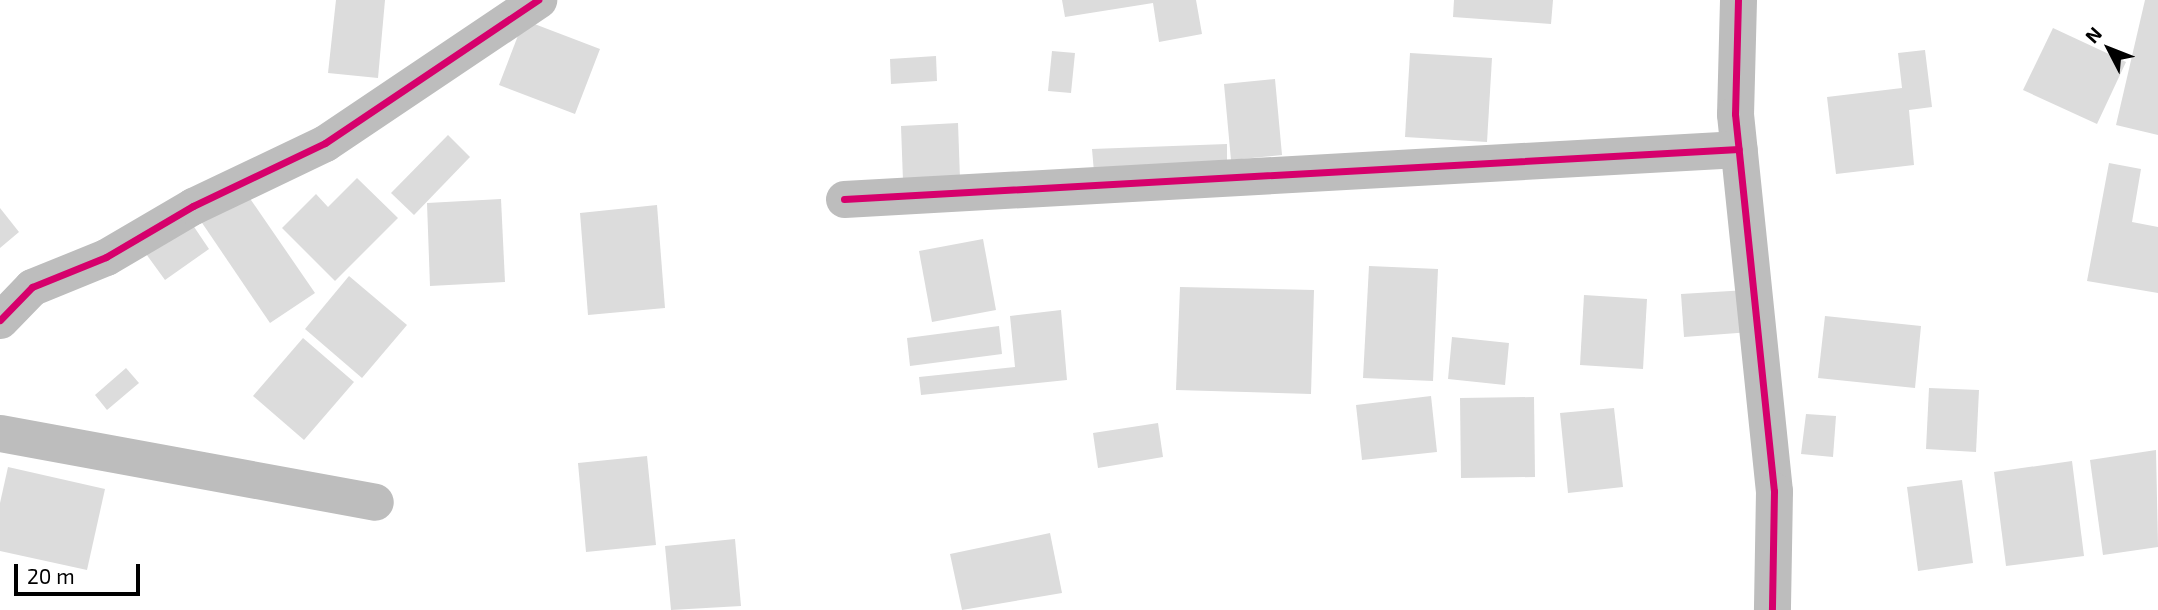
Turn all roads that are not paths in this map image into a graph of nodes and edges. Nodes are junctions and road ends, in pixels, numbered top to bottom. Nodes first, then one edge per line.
1 (538, 0) edge
2 (1738, 0) edge
3 (1740, 149) junction
4 (844, 199) dead end
5 (0, 320) edge
6 (0, 433) edge
7 (375, 502) dead end
8 (1772, 610) edge

1 - 5 street
2 - 3 street
3 - 4 street
3 - 8 street
6 - 7 street

